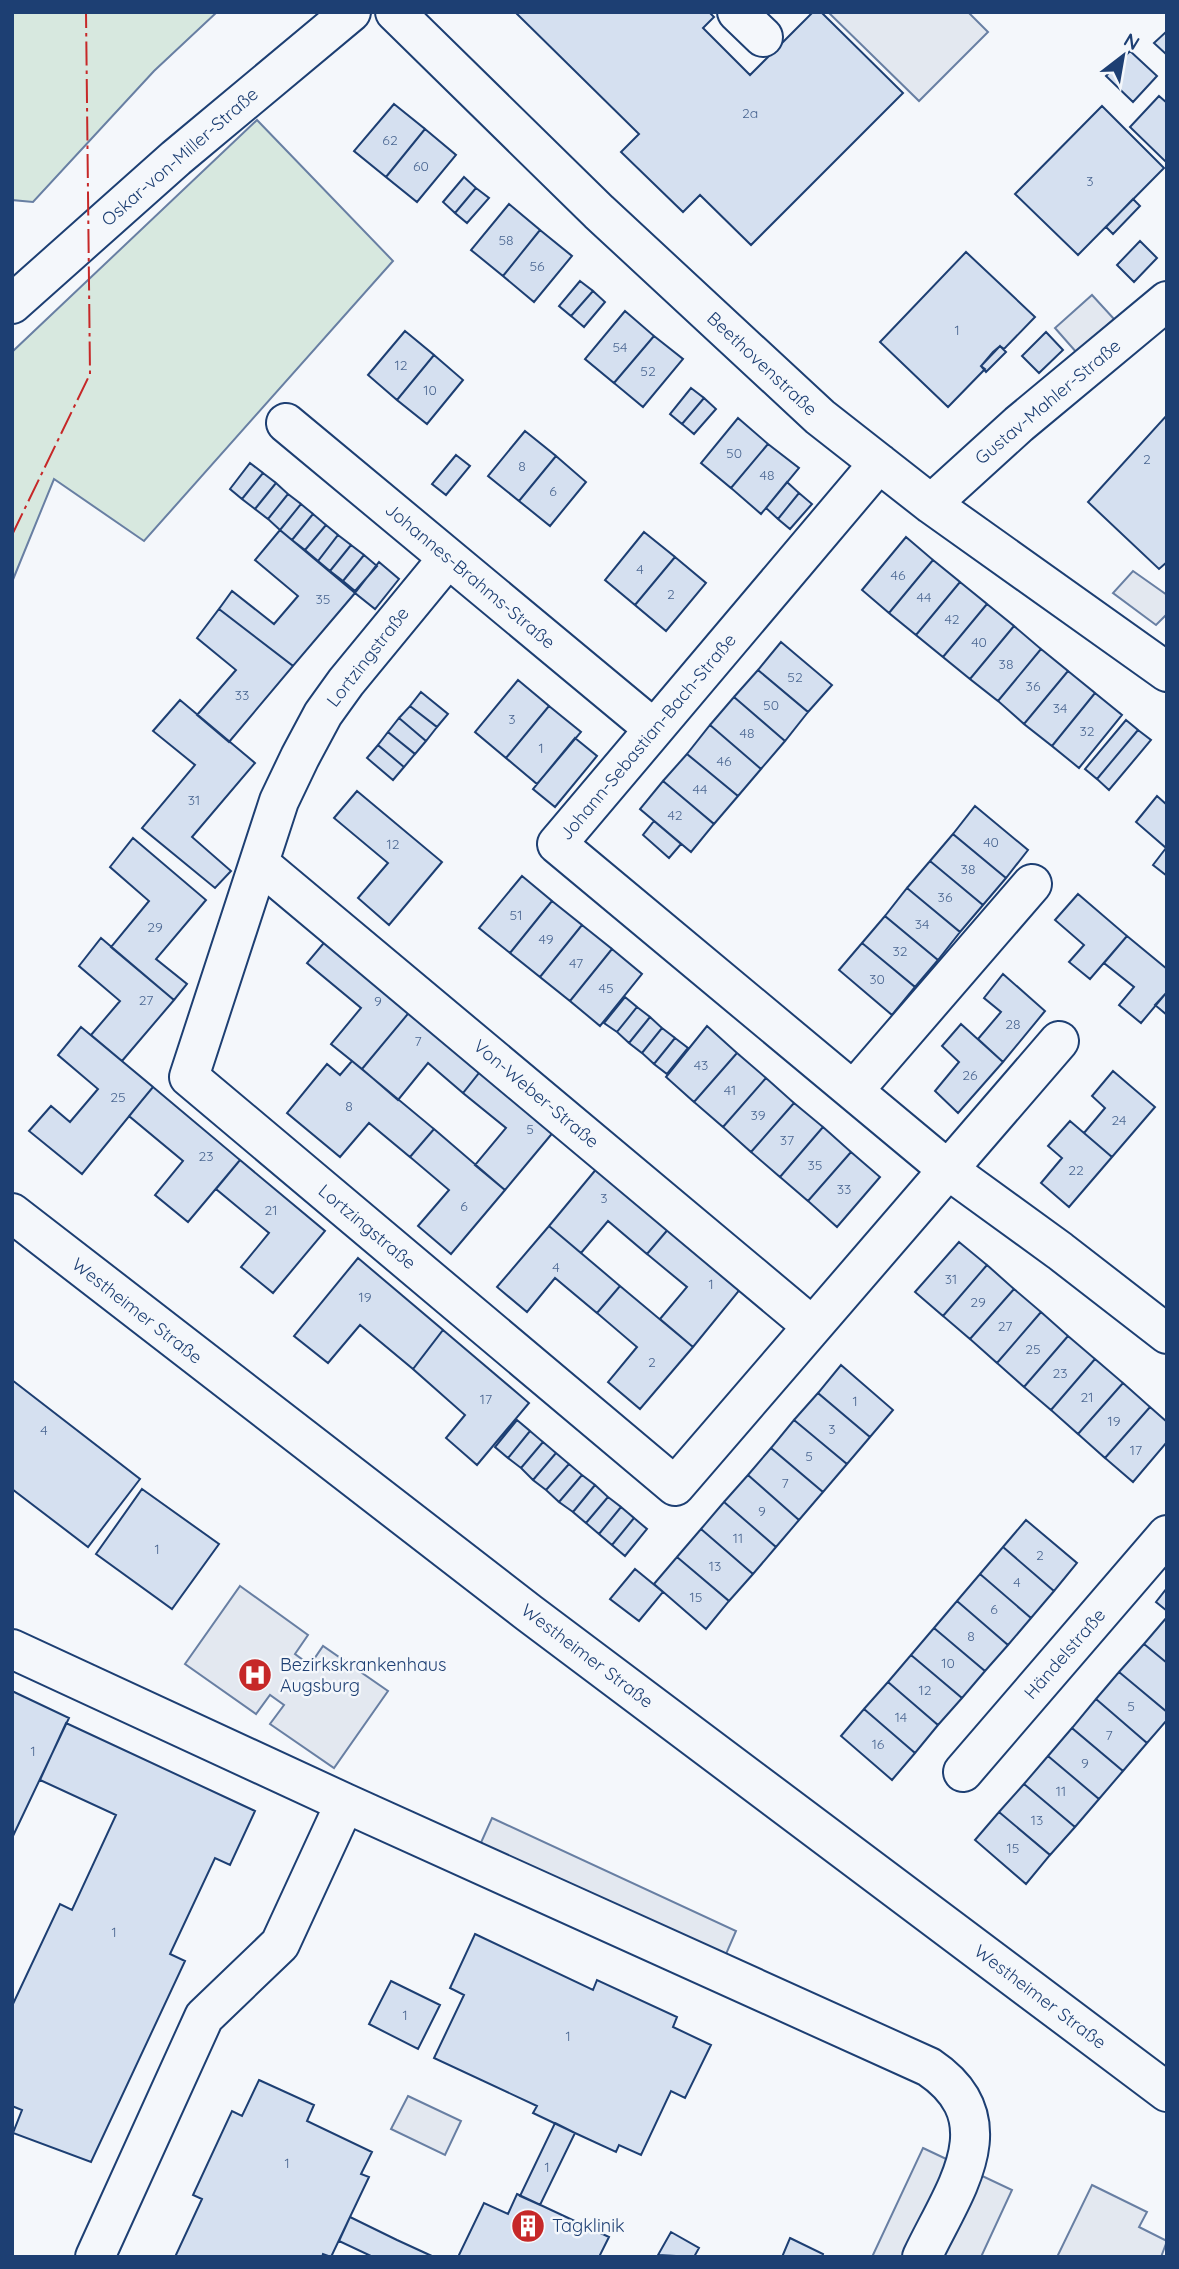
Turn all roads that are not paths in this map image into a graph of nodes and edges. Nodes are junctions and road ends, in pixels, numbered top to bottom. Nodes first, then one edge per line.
1 (351, 12) edge
2 (394, 12) edge
3 (1167, 301) edge
4 (12, 304) edge
5 (286, 423) dead end
6 (879, 463) junction
7 (931, 504) junction
8 (448, 558) junction
9 (1167, 672) edge
10 (654, 729) junction
11 (259, 863) junction
12 (1032, 884) dead end
13 (1059, 1041) dead end
14 (854, 1090) junction
15 (947, 1169) junction
16 (12, 1213) edge
17 (812, 1326) junction
18 (1167, 1334) edge
19 (1167, 1535) edge
20 (12, 1649) edge
21 (963, 1772) dead end
22 (345, 1803) junction
23 (1167, 2092) edge
24 (95, 2257) edge
25 (922, 2257) edge

1 - 4 street, Oskar-von-Miller-Straße
2 - 6 street, Beethovenstraße
3 - 7 street, Gustav-Mahler-Straße
5 - 8 street, Johannes-Brahms-Straße
6 - 7 street, Beethovenstraße
6 - 10 street, Johann-Sebastian-Bach-Straße
7 - 9 street, Beethovenstraße
8 - 10 street, Johannes-Brahms-Straße
8 - 11 street, Lortzingstraße
10 - 14 street, Johann-Sebastian-Bach-Straße
11 - 17 street, Von-Weber-Straße
11 - 17 street, Lortzingstraße
12 - 14 street
13 - 15 street
14 - 15 street, Johann-Sebastian-Bach-Straße
15 - 17 street, Lortzingstraße
15 - 18 street, Johann-Sebastian-Bach-Straße
16 - 23 street, Westheimer Straße
19 - 21 street, Händelstraße
20 - 22 street
22 - 24 street
22 - 25 street

